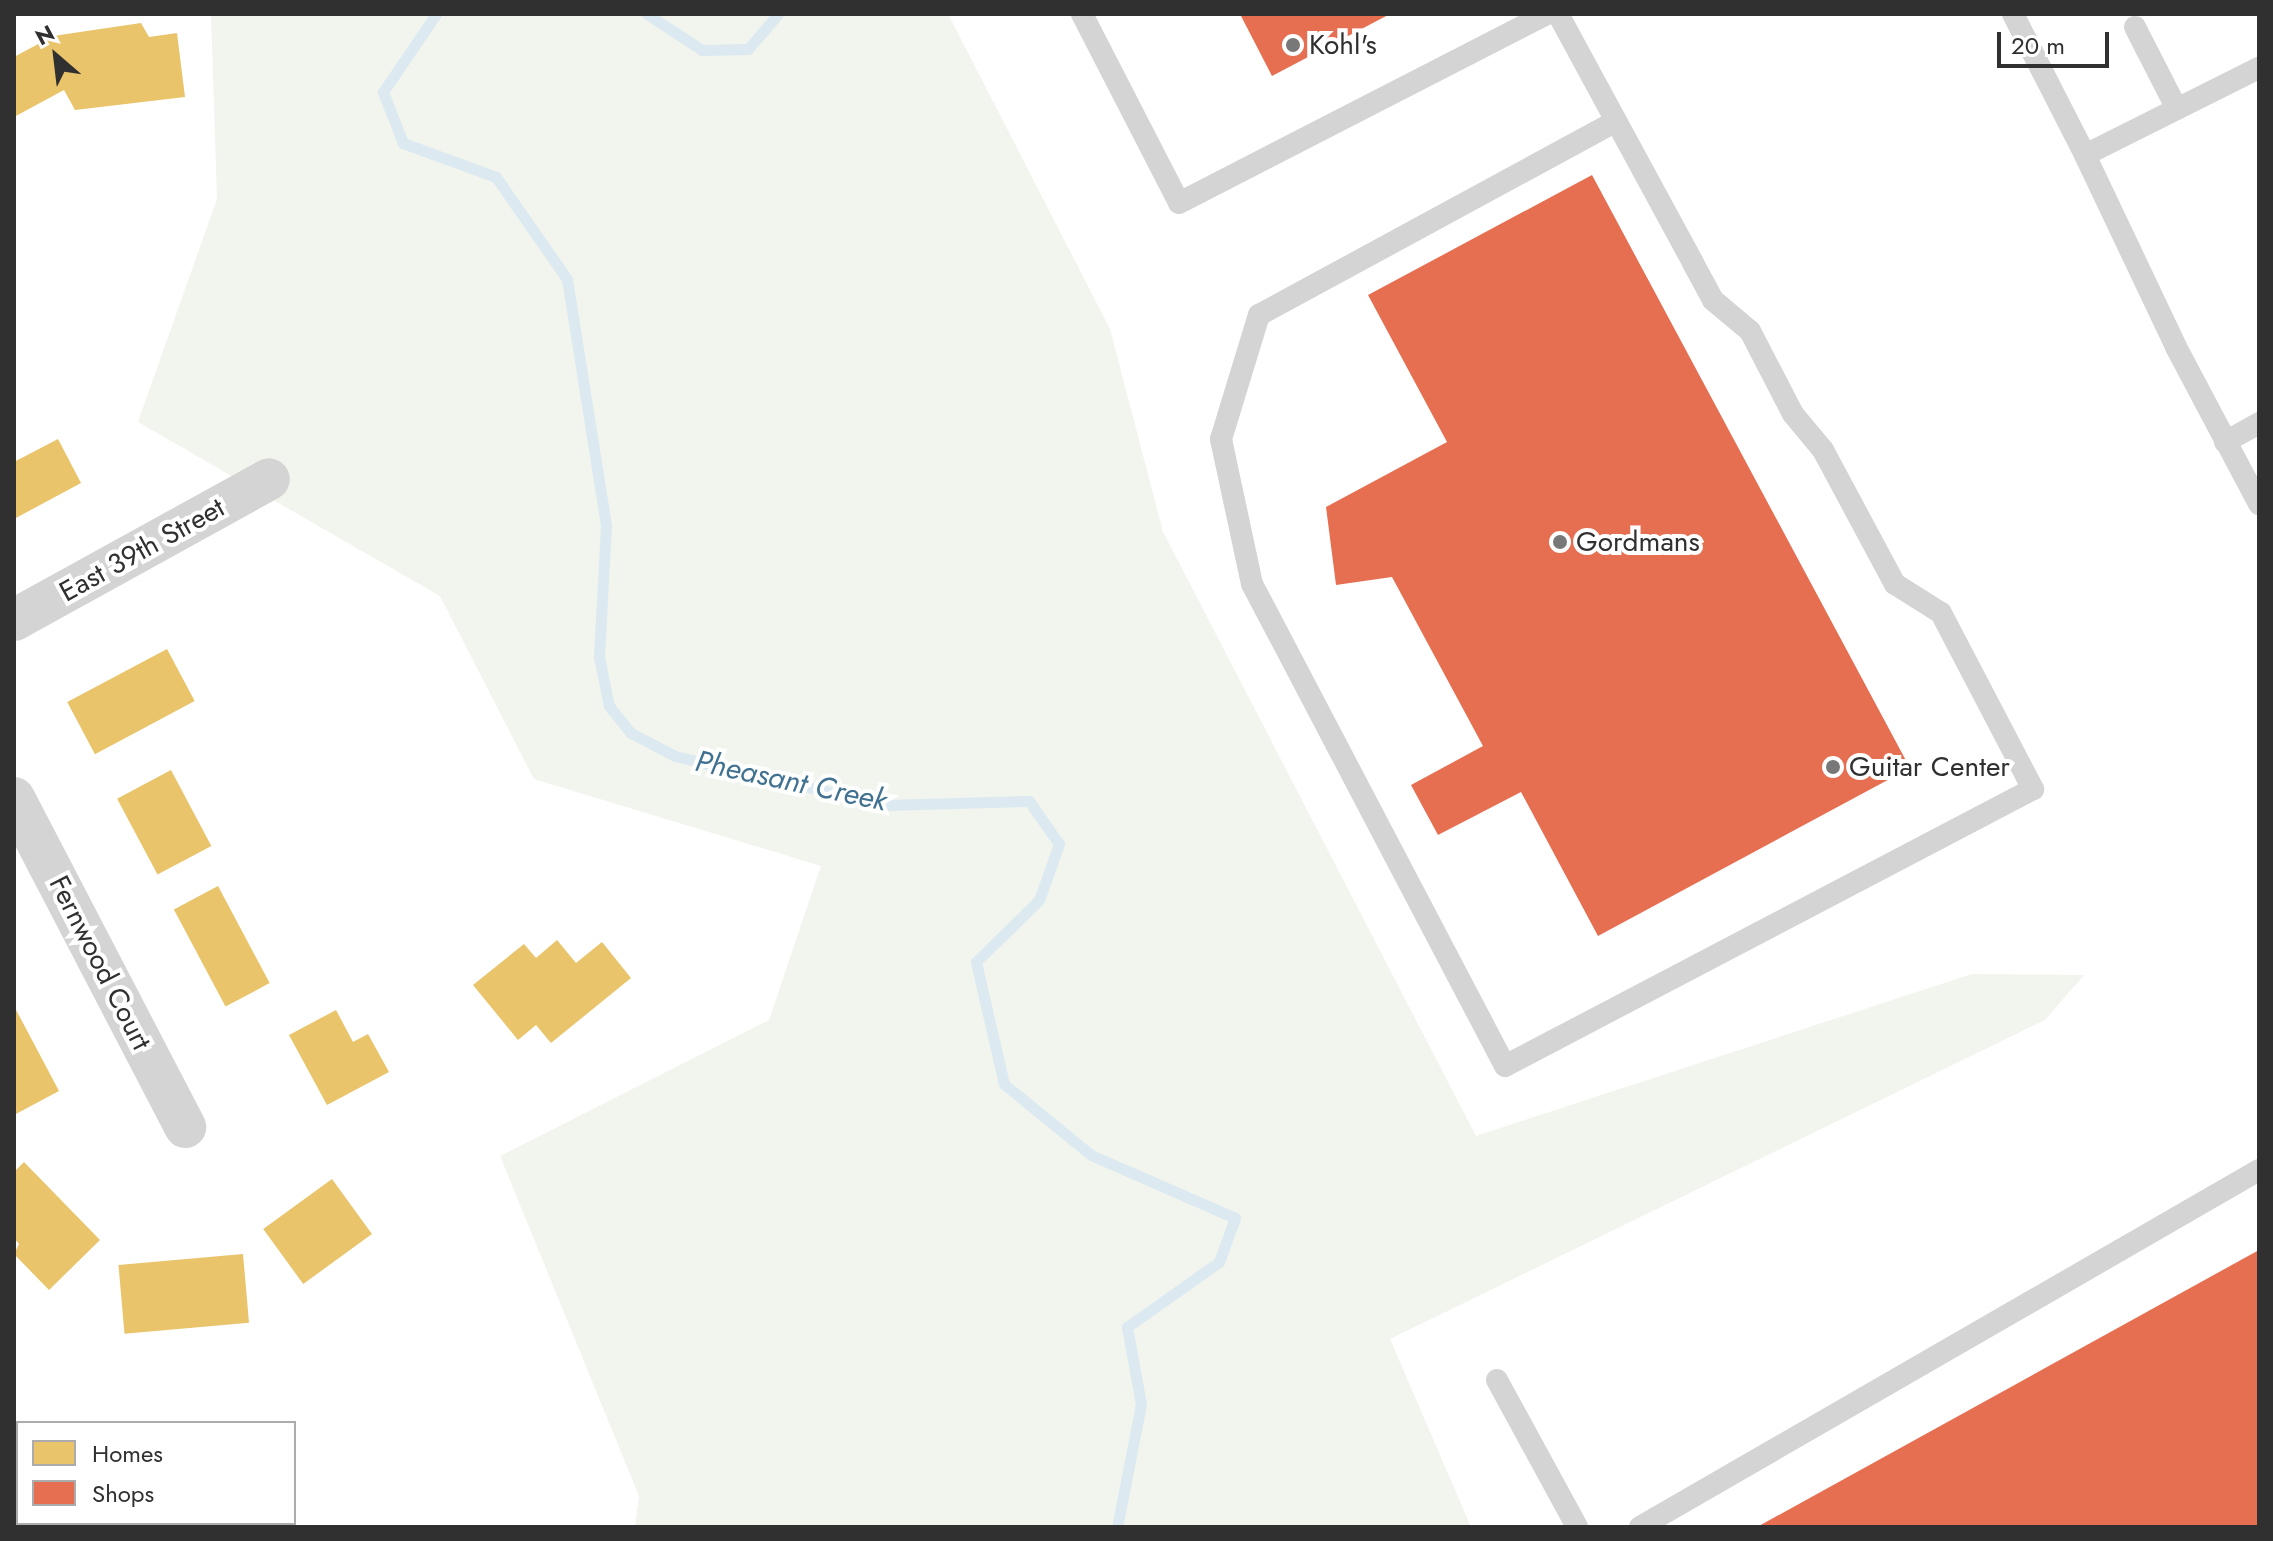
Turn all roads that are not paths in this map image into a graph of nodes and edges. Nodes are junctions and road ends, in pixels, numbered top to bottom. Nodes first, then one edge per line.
1 (1082, 14) edge
2 (1546, 14) edge
3 (1558, 14) edge
4 (2013, 14) edge
5 (2135, 27) dead end
6 (2259, 68) edge
7 (2177, 109) junction
8 (1616, 121) junction
9 (2085, 155) junction
10 (2259, 423) edge
11 (2225, 442) junction
12 (269, 479) dead end
13 (2259, 504) edge
14 (14, 620) edge
15 (14, 798) edge
16 (185, 1127) dead end
17 (2259, 1170) edge
18 (1497, 1380) dead end
19 (1577, 1527) edge
20 (1640, 1527) edge

1 - 2 lane
3 - 8 lane
4 - 9 lane
5 - 7 lane
6 - 7 lane
7 - 9 lane
8 - 8 lane
9 - 11 lane
10 - 11 lane
11 - 13 lane
12 - 14 street, East 39th Street
15 - 16 street, Fernwood Court
17 - 20 lane
18 - 19 lane

